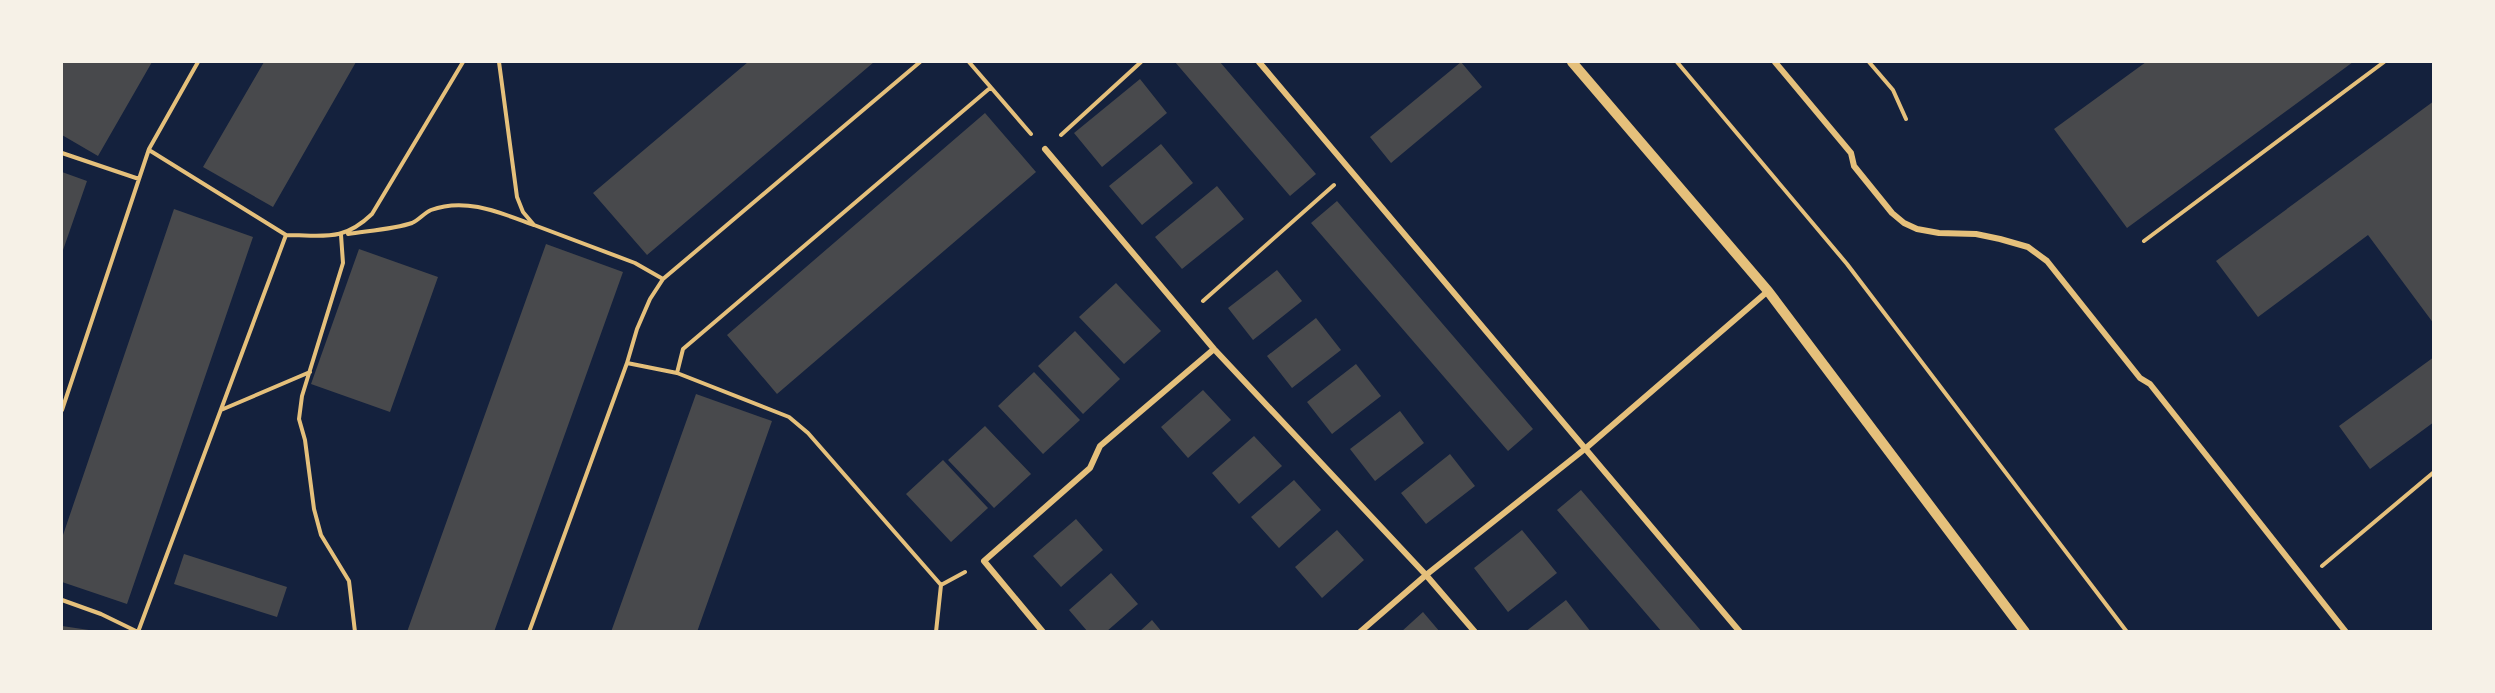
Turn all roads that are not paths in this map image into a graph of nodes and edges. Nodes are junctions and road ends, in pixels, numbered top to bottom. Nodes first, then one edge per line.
1 (1259, 62) edge
2 (1572, 62) edge
3 (1775, 62) edge
4 (1045, 149) road end
5 (1768, 291) junction
6 (1215, 348) junction
7 (1586, 448) junction
8 (1426, 575) junction
9 (1043, 632) edge
10 (1360, 632) edge
11 (1475, 632) edge
12 (1740, 632) edge
13 (2025, 632) edge
14 (2346, 632) edge

1 - 7 street
2 - 5 street
3 - 14 street
4 - 6 street
5 - 7 street
5 - 13 street
6 - 8 street
6 - 9 street
7 - 8 street
7 - 12 street
8 - 10 street
8 - 11 street

